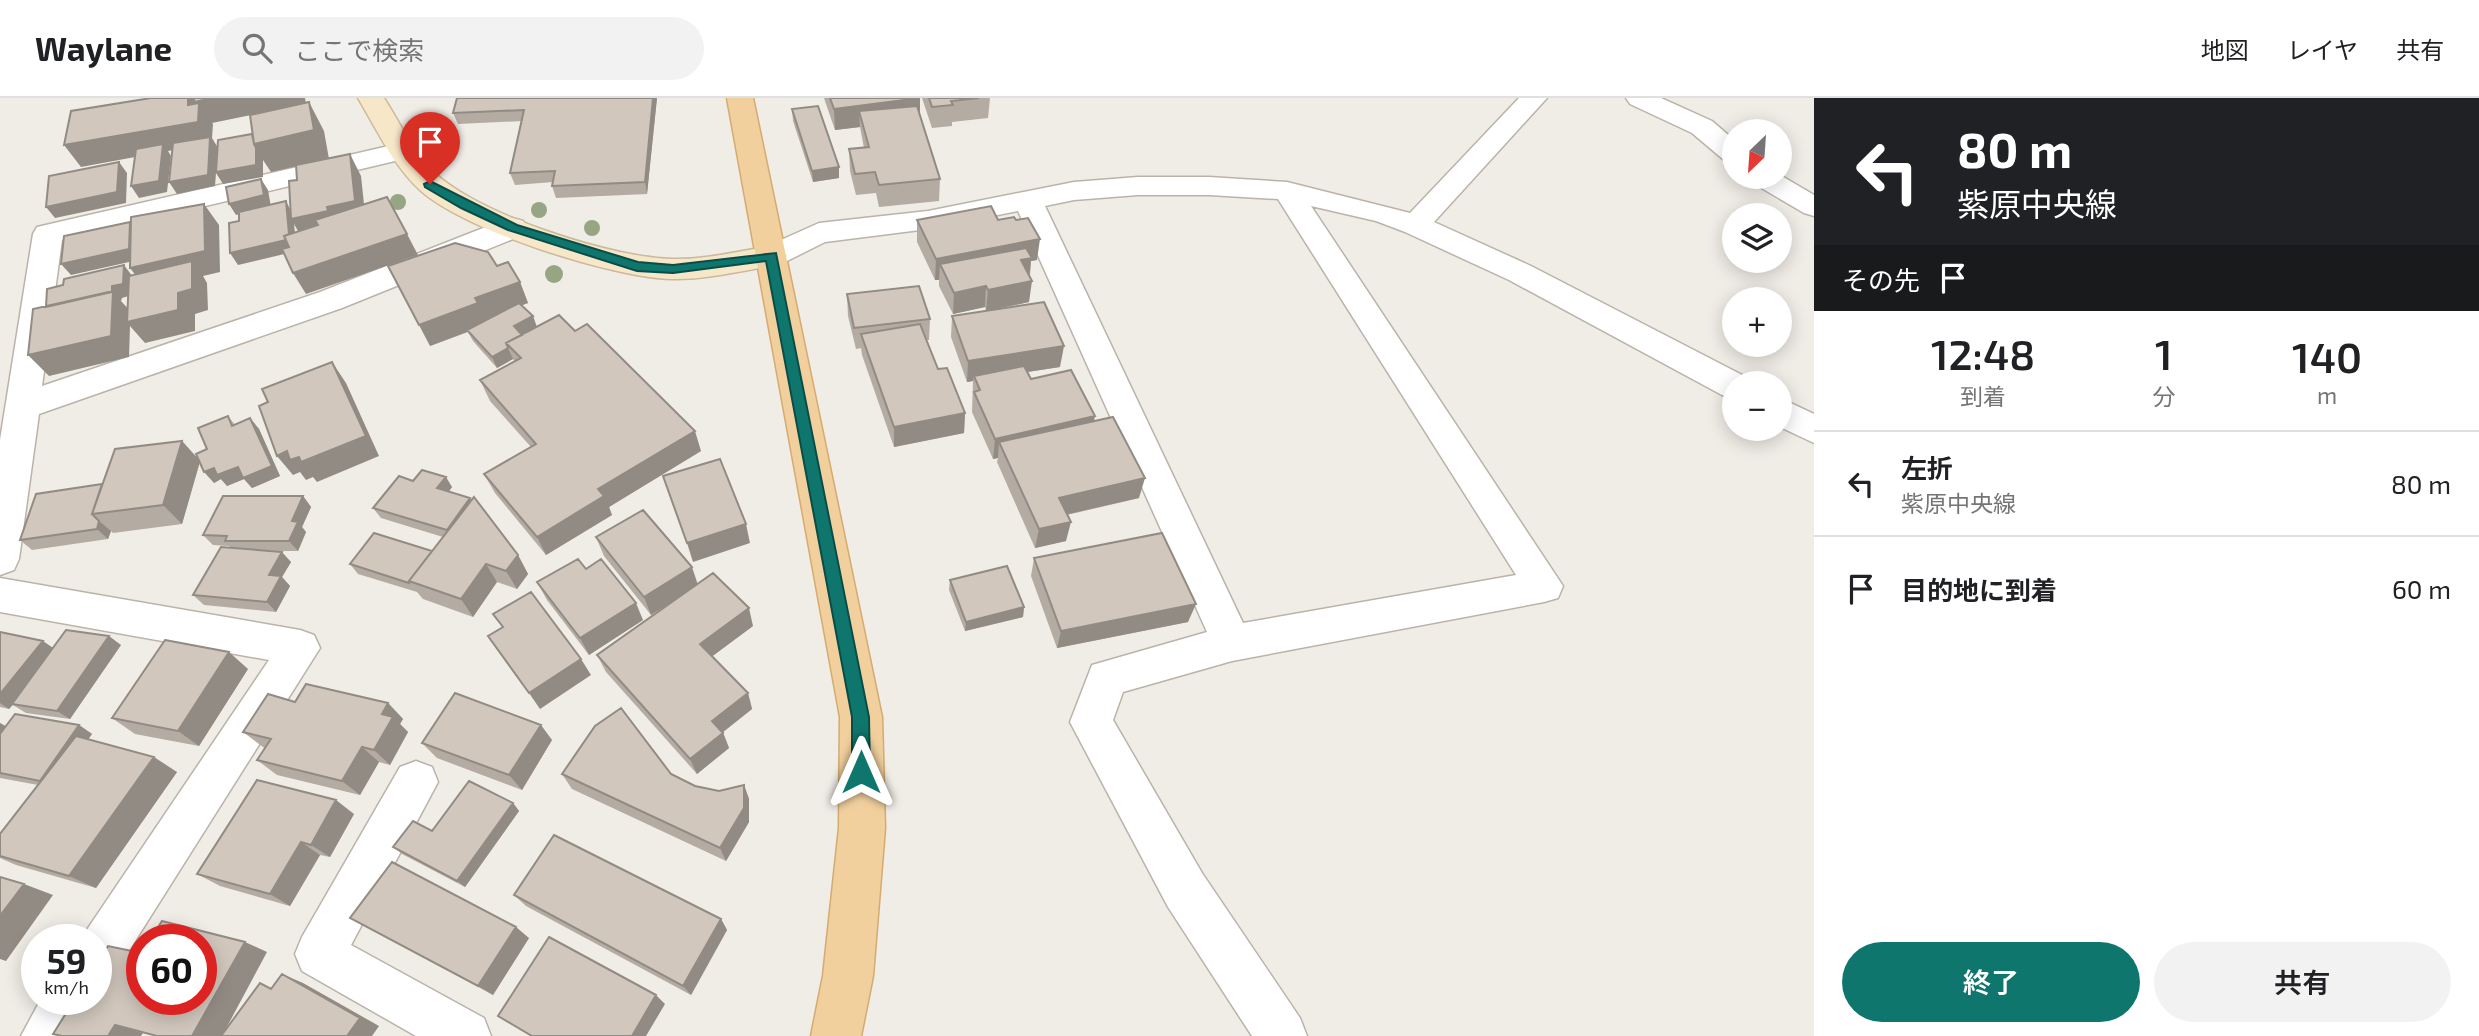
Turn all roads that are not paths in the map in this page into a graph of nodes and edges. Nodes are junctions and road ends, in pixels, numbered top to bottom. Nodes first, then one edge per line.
1 (371, 98) edge
2 (740, 98) edge
3 (1534, 98) edge
4 (1639, 98) edge
5 (1722, 144) edge
6 (406, 150) junction
7 (1784, 189) edge
8 (1287, 191) junction
9 (1027, 200) junction
10 (1814, 206) edge
11 (1415, 225) junction
12 (512, 228) junction
13 (772, 256) junction
14 (1722, 380) edge
15 (23, 406) junction
16 (1792, 418) edge
17 (1814, 430) edge
18 (0, 559) edge
19 (0, 594) edge
20 (1232, 643) junction
21 (416, 782) dead end
22 (112, 935) edge
23 (60, 1015) edge
24 (46, 1036) edge
25 (466, 1036) edge
26 (836, 1036) edge
27 (1282, 1036) edge

1 - 6 street
2 - 13 main road
3 - 11 street
4 - 5 street
6 - 12 street
6 - 15 street
7 - 10 street
8 - 9 street
8 - 11 street
8 - 20 street
9 - 13 street
9 - 20 street
11 - 14 street
12 - 13 street
12 - 15 street
13 - 26 main road
15 - 18 street
16 - 17 street
19 - 22 street
20 - 27 street
21 - 25 street
23 - 24 street

